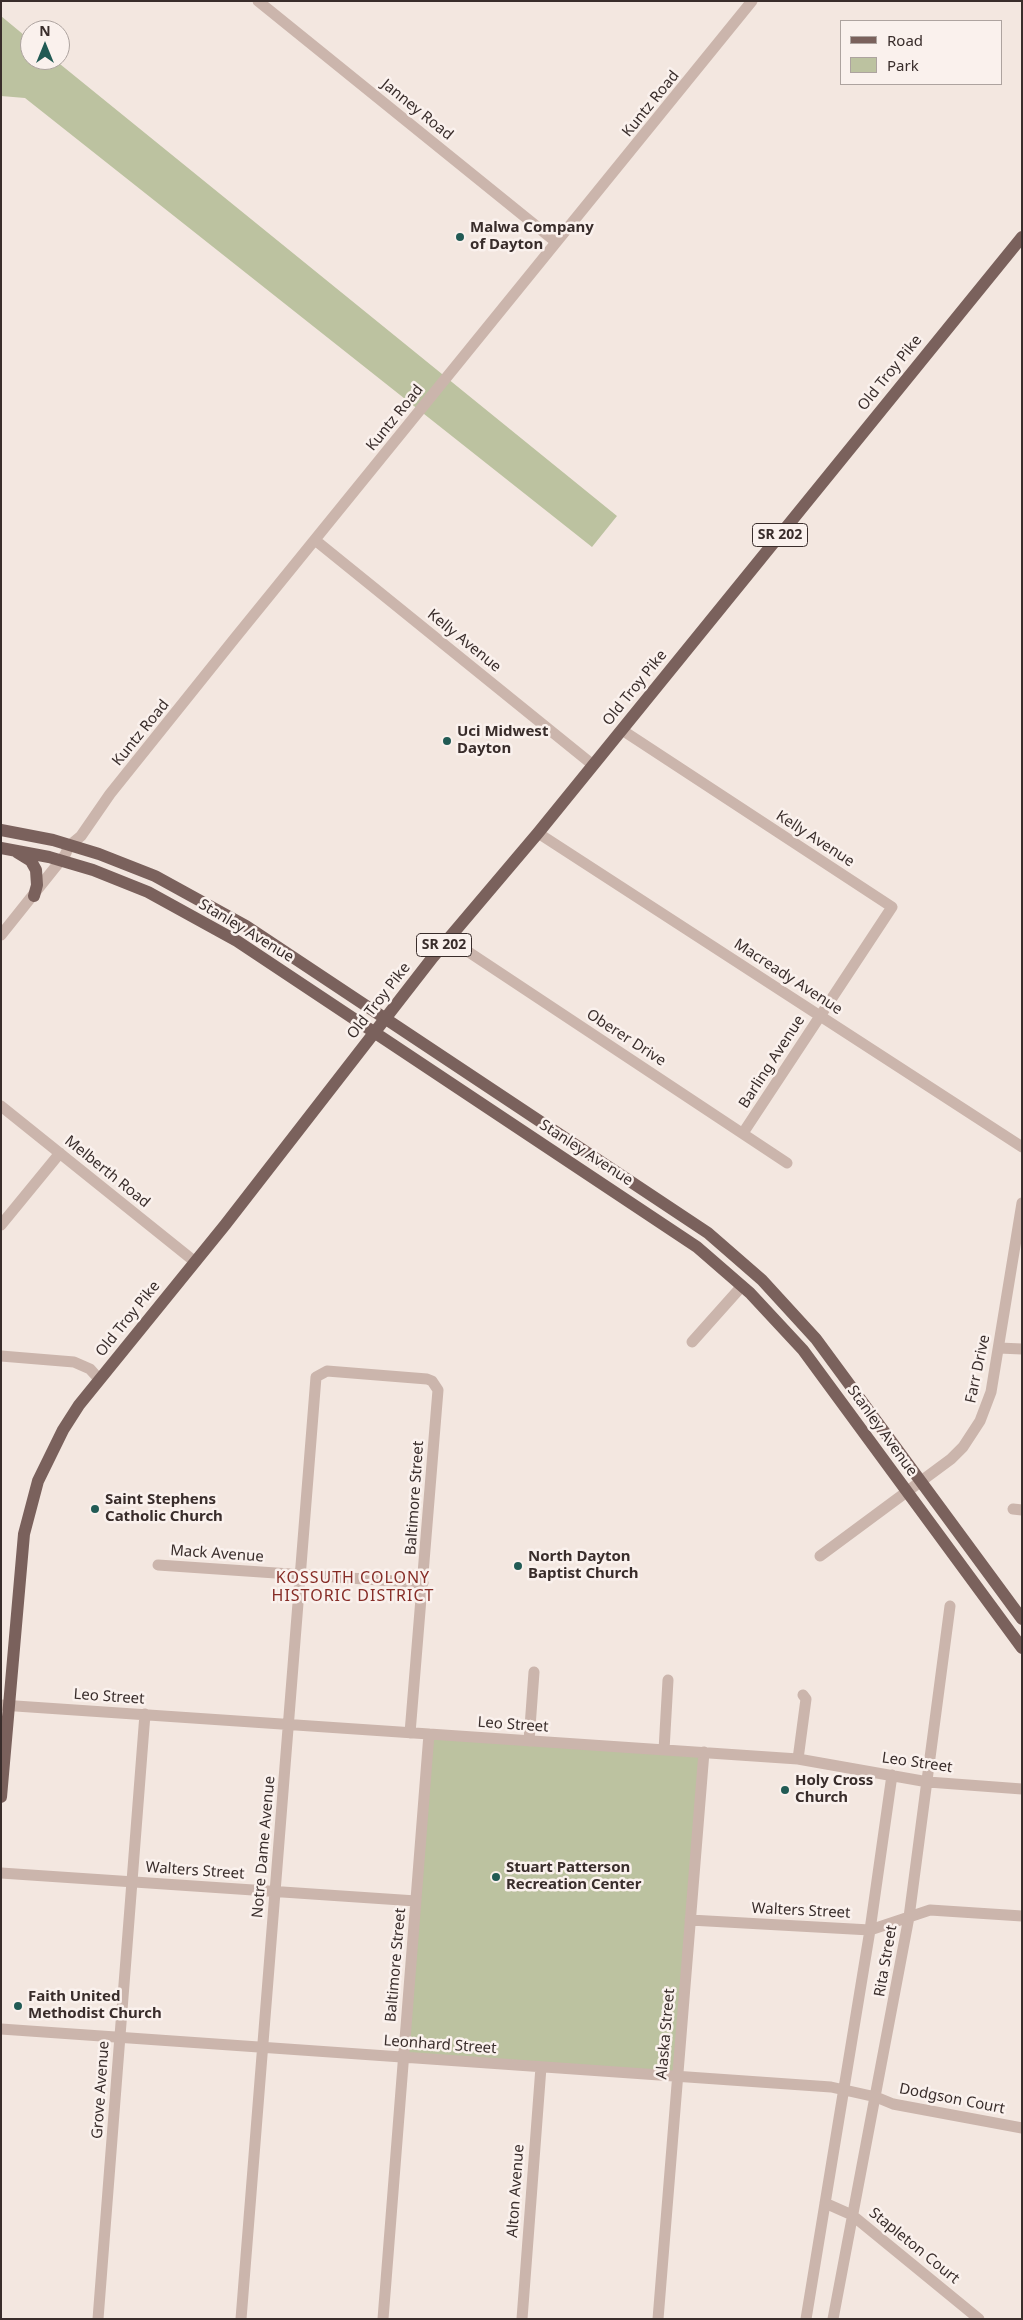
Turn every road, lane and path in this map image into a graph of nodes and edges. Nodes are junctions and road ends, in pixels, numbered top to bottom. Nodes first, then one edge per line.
1 (258, 1) edge
2 (747, 3) edge
3 (1022, 236) edge
4 (556, 242) junction
5 (316, 540) junction
6 (622, 730) junction
7 (593, 765) junction
8 (1, 830) edge
9 (538, 833) junction
10 (5, 848) edge
11 (65, 854) junction
12 (34, 896) junction
13 (892, 907) joint
14 (1, 935) edge
15 (449, 939) junction
16 (820, 1016) junction
17 (385, 1019) junction
18 (375, 1033) junction
19 (1, 1106) edge
20 (743, 1133) junction
21 (1022, 1146) edge
22 (60, 1153) junction
23 (787, 1163) dead end
24 (1022, 1203) edge
25 (1, 1225) edge
26 (194, 1261) junction
27 (742, 1286) junction
28 (692, 1342) dead end
29 (999, 1348) junction
30 (1022, 1349) edge
31 (1, 1356) edge
32 (100, 1379) junction
33 (436, 1385) joint
34 (921, 1482) junction
35 (907, 1492) junction
36 (820, 1556) dead end
37 (158, 1565) dead end
38 (300, 1575) junction
39 (423, 1583) junction
40 (950, 1606) dead end
41 (1022, 1619) edge
42 (1022, 1648) edge
43 (534, 1672) dead end
44 (668, 1680) dead end
45 (803, 1695) dead end
46 (5, 1705) edge
47 (145, 1714) junction
48 (288, 1724) junction
49 (410, 1733) junction
50 (429, 1734) junction
51 (529, 1741) junction
52 (664, 1750) junction
53 (704, 1752) junction
54 (798, 1759) junction
55 (892, 1775) junction
56 (928, 1782) junction
57 (1022, 1789) edge
58 (1, 1797) edge
59 (1, 1873) edge
60 (132, 1882) junction
61 (275, 1891) junction
62 (416, 1901) junction
63 (1022, 1916) edge
64 (909, 1917) junction
65 (690, 1920) junction
66 (870, 1930) junction
67 (1, 2029) edge
68 (120, 2036) junction
69 (263, 2047) junction
70 (404, 2057) junction
71 (541, 2067) junction
72 (677, 2076) junction
73 (844, 2091) junction
74 (876, 2097) junction
75 (1022, 2128) edge
76 (825, 2203) junction
77 (852, 2215) junction
78 (98, 2319) edge
79 (241, 2319) edge
80 (383, 2319) edge
81 (522, 2319) edge
82 (658, 2319) edge
83 (806, 2319) edge
84 (833, 2319) edge
85 (979, 2319) edge

1 - 4 street, Janney Road
2 - 4 street, Kuntz Road
3 - 6 main road, Old Troy Pike / SR 202
4 - 5 street, Kuntz Road
5 - 7 street, Kelly Avenue
5 - 11 street, Kuntz Road
6 - 7 main road, Old Troy Pike / SR 202
6 - 13 street, Kelly Avenue
7 - 9 main road, Old Troy Pike / SR 202
8 - 11 main road, Stanley Avenue
9 - 15 main road, Old Troy Pike / SR 202
9 - 16 street, Macready Avenue
10 - 11 main road, Stanley Avenue
10 - 12 main road
11 - 12 street, Kuntz Road
11 - 17 main road, Stanley Avenue
11 - 18 main road, Stanley Avenue
12 - 14 street, Kuntz Road
13 - 16 street, Barling Avenue
15 - 17 main road, Old Troy Pike / SR 202
15 - 20 street, Oberer Drive
16 - 20 street, Barling Avenue
16 - 21 street, Macready Avenue
17 - 18 main road, Old Troy Pike / SR 202
17 - 34 main road, Stanley Avenue
18 - 26 main road, Old Troy Pike / SR 202
18 - 27 main road, Stanley Avenue
19 - 22 street, Melberth Road
20 - 23 street, Oberer Drive
22 - 25 street
22 - 26 street, Melberth Road
24 - 29 street, Farr Drive
26 - 32 main road, Old Troy Pike / SR 202
27 - 28 street
27 - 35 main road, Stanley Avenue
29 - 30 street
29 - 34 street, Farr Drive
31 - 32 street
32 - 46 main road, Old Troy Pike / SR 202
33 - 38 street, Notre Dame Avenue
33 - 39 street, Baltimore Street
34 - 35 street, Farr Drive
34 - 41 main road, Stanley Avenue
35 - 36 street, Farr Drive
35 - 42 main road, Stanley Avenue
37 - 38 street, Mack Avenue
38 - 39 street, Mack Avenue
38 - 48 street, Notre Dame Avenue
39 - 49 street, Baltimore Street
40 - 56 street, Rita Street
43 - 51 street
44 - 52 street
45 - 54 street
46 - 47 street, Leo Street
46 - 58 main road, Old Troy Pike / SR 202
47 - 48 street, Leo Street
47 - 60 street, Grove Avenue
48 - 49 street, Leo Street
48 - 61 street, Notre Dame Avenue
49 - 50 street, Leo Street
50 - 51 street, Leo Street
50 - 62 street, Baltimore Street
51 - 52 street, Leo Street
52 - 53 street, Leo Street
53 - 54 street, Leo Street
53 - 65 street, Alaska Street
54 - 55 street, Leo Street
55 - 56 street, Leo Street
55 - 66 street, Rita Street
56 - 57 street, Leo Street
56 - 64 street, Rita Street
59 - 60 street, Walters Street
60 - 61 street, Walters Street
60 - 68 street, Grove Avenue
61 - 62 street, Walters Street
61 - 69 street, Notre Dame Avenue
62 - 70 street, Baltimore Street
63 - 64 street, Walters Street
64 - 66 street, Walters Street
64 - 74 street, Rita Street
65 - 66 street, Walters Street
65 - 72 street, Alaska Street
66 - 73 street, Rita Street
67 - 68 street, Leonhard Street
68 - 69 street, Leonhard Street
68 - 78 street, Grove Avenue
69 - 70 street, Leonhard Street
69 - 79 street, Notre Dame Avenue
70 - 71 street, Leonhard Street
70 - 80 street, Baltimore Street
71 - 72 street, Leonhard Street
71 - 81 street, Alton Avenue
72 - 73 street, Leonhard Street
72 - 82 street, Alaska Street
73 - 74 street, Leonhard Street
73 - 76 street, Rita Street
74 - 75 street, Dodgson Court
74 - 77 street, Rita Street
76 - 77 street, Stapleton Court
76 - 83 street, Rita Street
77 - 84 street, Rita Street
77 - 85 street, Stapleton Court

